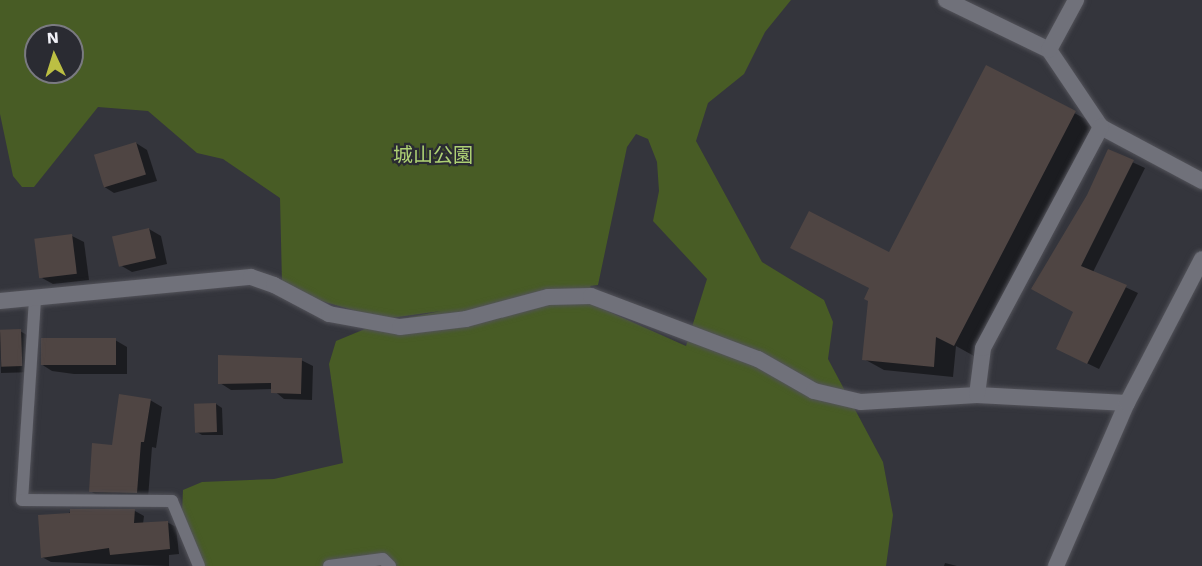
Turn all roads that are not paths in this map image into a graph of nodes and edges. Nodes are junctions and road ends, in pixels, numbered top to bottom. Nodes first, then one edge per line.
1 (946, 0) edge
2 (1076, 0) edge
3 (1049, 50) junction
4 (1101, 127) junction
5 (1202, 181) edge
6 (1202, 259) edge
7 (35, 299) junction
8 (0, 301) edge
9 (977, 395) junction
10 (1127, 403) junction
11 (199, 566) edge
12 (329, 566) edge
13 (390, 566) edge
14 (1056, 566) edge

1 - 3 street
2 - 3 street
3 - 4 street
4 - 5 street
4 - 9 street
6 - 10 street
7 - 8 street
7 - 9 street
7 - 11 lane
9 - 10 street
10 - 14 street
12 - 13 lane

